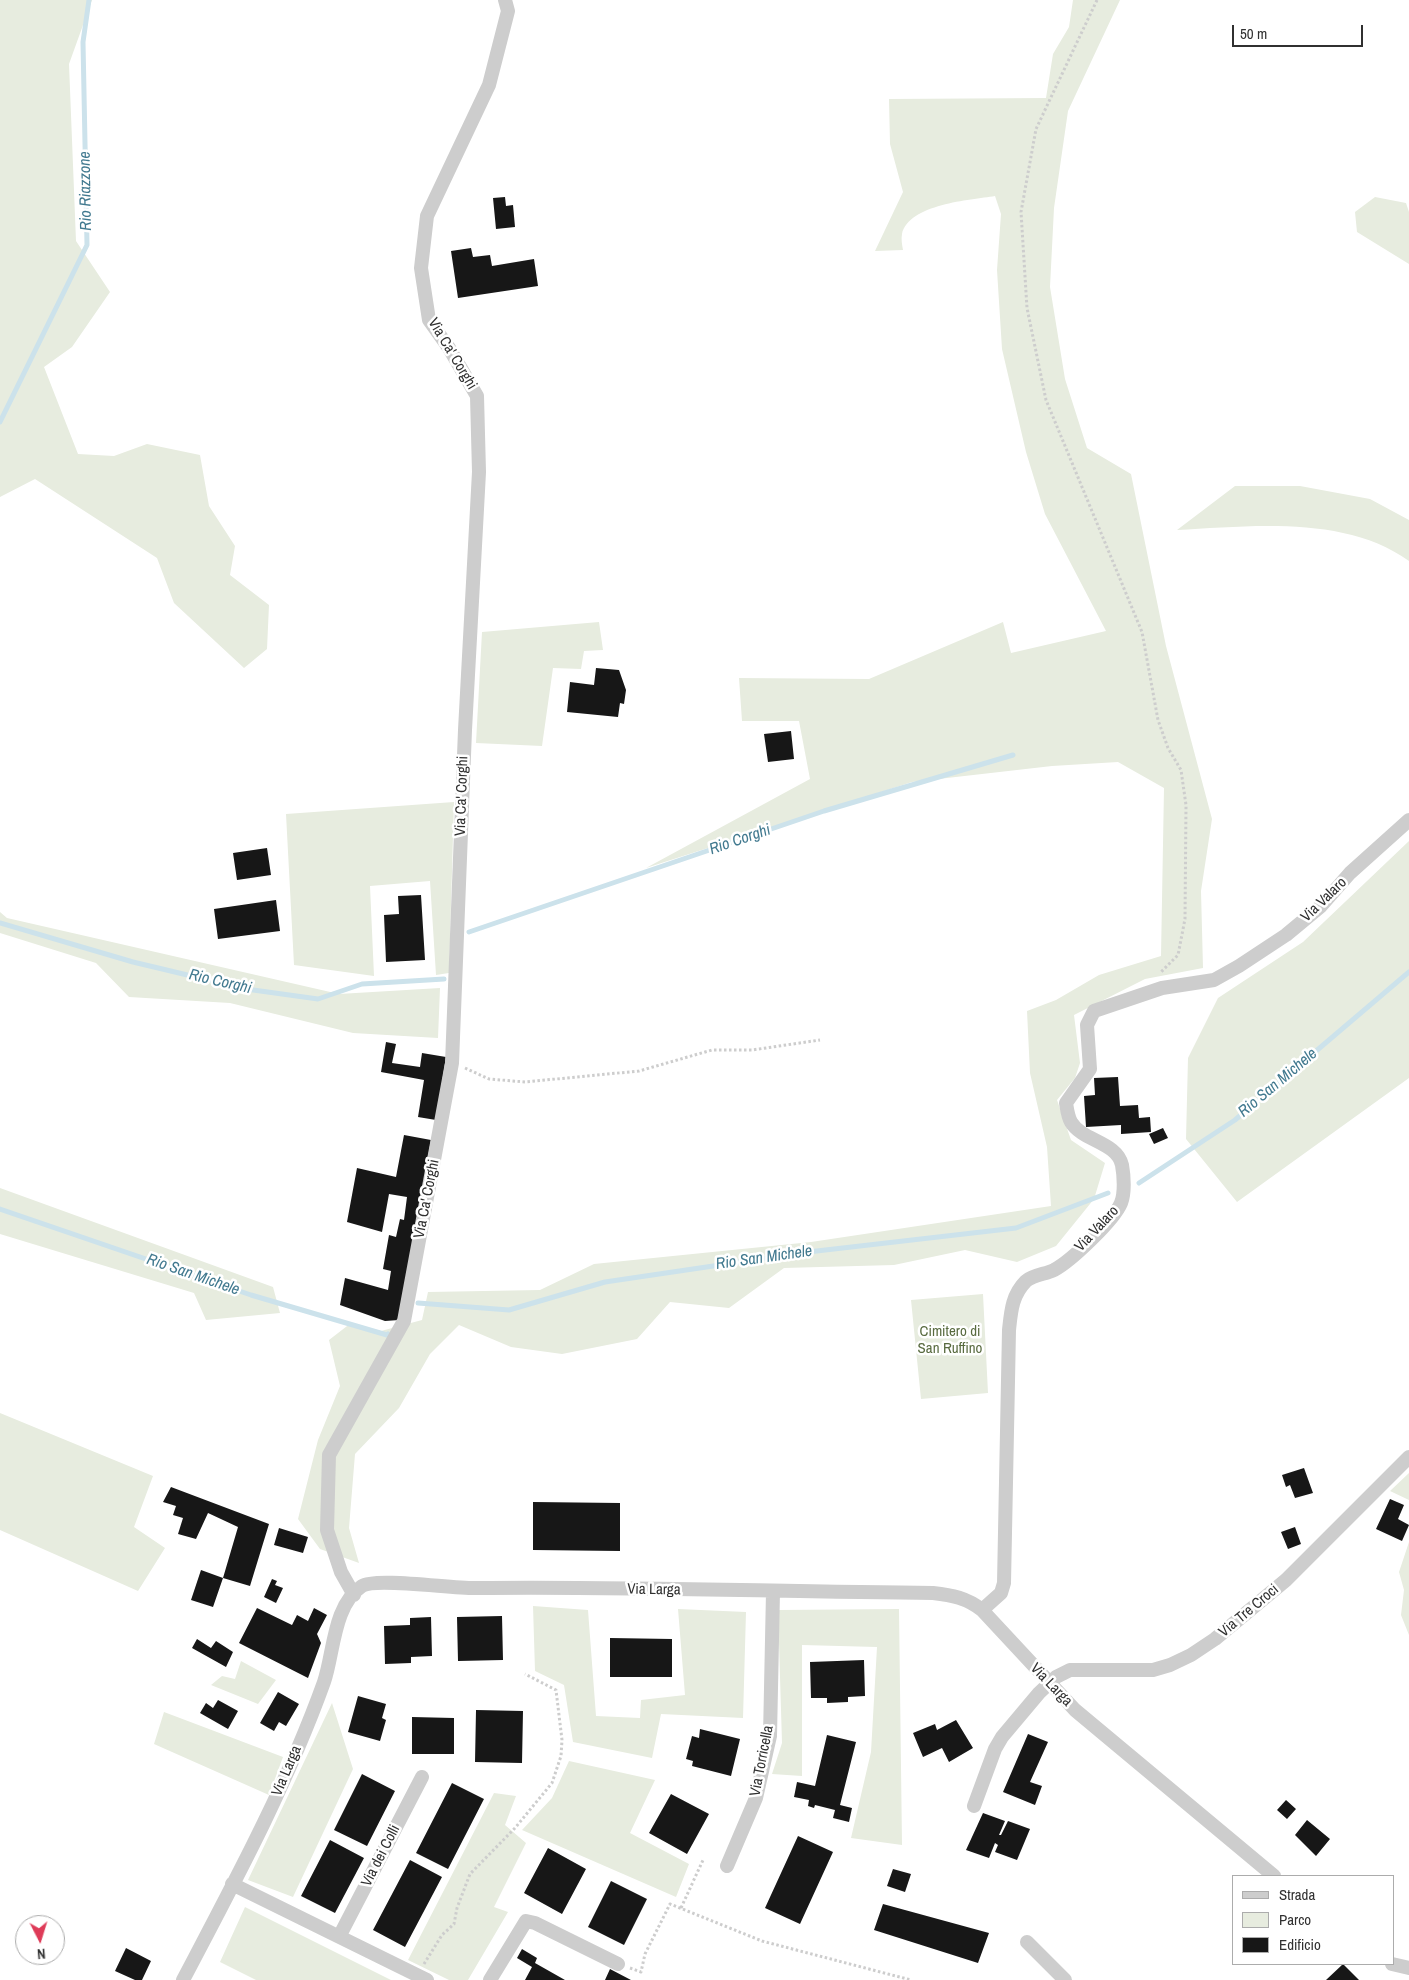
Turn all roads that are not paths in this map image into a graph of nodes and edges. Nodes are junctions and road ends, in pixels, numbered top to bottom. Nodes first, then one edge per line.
1 (505, 0) edge
2 (1409, 820) edge
3 (1409, 1458) edge
4 (773, 1592) junction
5 (354, 1595) junction
6 (982, 1610) junction
7 (1049, 1684) junction
8 (422, 1777) dead end
9 (974, 1806) dead end
10 (727, 1866) dead end
11 (1273, 1875) edge
12 (232, 1884) junction
13 (340, 1935) junction
14 (1027, 1942) dead end
15 (618, 1964) road end
16 (422, 1978) edge
17 (184, 1980) edge
18 (490, 1980) edge
19 (1065, 1980) edge

1 - 5 street, Via Ca' Corghi
2 - 6 street, Via Valaro
3 - 7 street, Via Tre Croci
4 - 5 street, Via Larga
4 - 6 street, Via Larga
4 - 10 street, Via Torricella
5 - 12 street, Via Larga
6 - 7 street, Via Larga
7 - 9 street, Via Tre Croci
7 - 11 street, Via Larga
8 - 13 street, Via dei Colli
12 - 13 street
12 - 17 street, Via Larga
13 - 16 street
14 - 19 street
15 - 18 street

